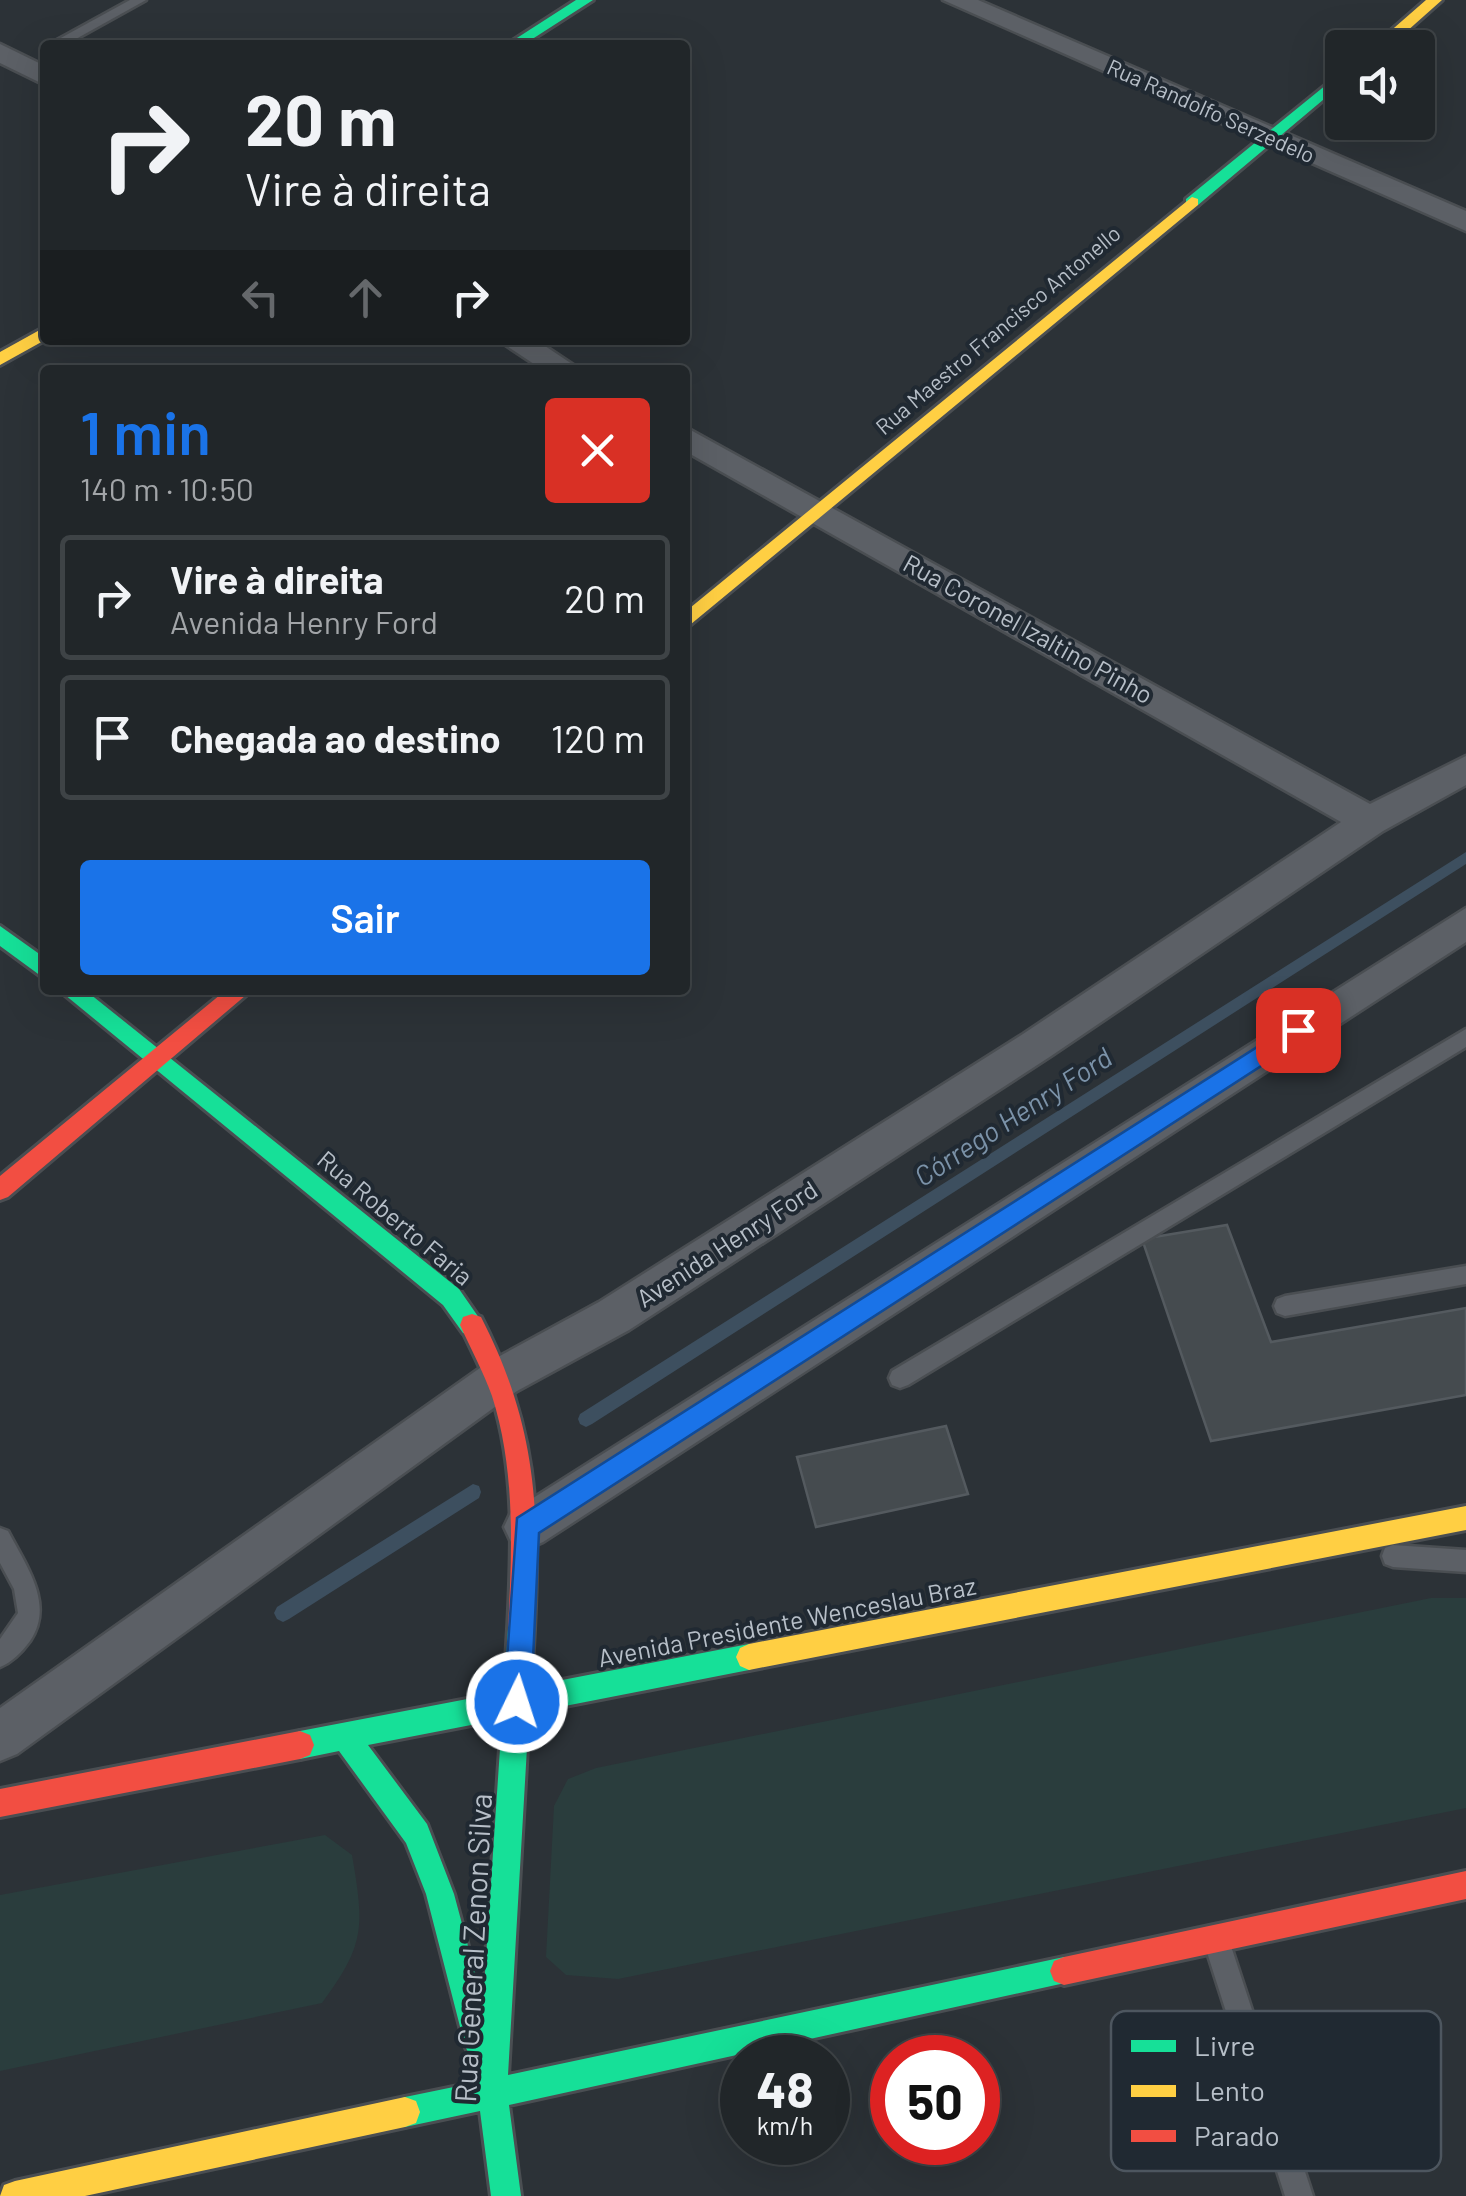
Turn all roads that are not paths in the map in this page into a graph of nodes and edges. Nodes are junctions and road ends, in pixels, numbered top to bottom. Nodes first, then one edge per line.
1 (140, 0) edge
2 (586, 0) edge
3 (956, 0) edge
4 (1435, 0) edge
5 (1399, 30) edge
6 (64, 40) edge
7 (521, 40) edge
8 (1325, 91) edge
9 (1270, 137) junction
10 (1466, 222) edge
11 (40, 335) edge
12 (522, 345) edge
13 (0, 360) edge
14 (557, 365) edge
15 (690, 439) edge
16 (818, 511) junction
17 (690, 618) edge
18 (1466, 770) edge
19 (1370, 822) junction
20 (1466, 922) edge
21 (0, 934) edge
22 (40, 966) edge
23 (76, 995) edge
24 (235, 995) edge
25 (1466, 1037) edge
26 (157, 1060) junction
27 (0, 1190) edge
28 (1466, 1275) edge
29 (1285, 1306) dead end
30 (502, 1378) junction
31 (900, 1378) dead end
32 (1466, 1518) edge
33 (526, 1526) junction
34 (0, 1539) edge
35 (1303, 1550) junction
36 (1466, 1561) edge
37 (0, 1655) edge
38 (517, 1702) junction
39 (346, 1736) junction
40 (0, 1737) edge
41 (0, 1803) edge
42 (1461, 1885) edge
43 (1216, 1938) junction
44 (1240, 2011) edge
45 (492, 2092) junction
46 (1292, 2171) edge
47 (15, 2196) edge
48 (506, 2196) edge
49 (1300, 2196) edge

1 - 6 lane
2 - 7 main road
3 - 9 street, Rua Randolfo Serzedelo
4 - 5 main road
8 - 9 main road, Rua Maestro Francisco Antonello
9 - 10 street, Rua Randolfo Serzedelo
9 - 16 main road, Rua Maestro Francisco Antonello
11 - 13 main road
12 - 14 street
15 - 16 street, Rua Coronel Izaltino Pinho
16 - 17 main road, Rua Maestro Francisco Antonello
16 - 19 street, Rua Coronel Izaltino Pinho
18 - 19 street, Avenida Henry Ford
19 - 30 street, Avenida Henry Ford
20 - 33 street
21 - 22 main road
23 - 26 main road, Rua Roberto Faria
24 - 26 main road
25 - 31 lane
26 - 27 main road
26 - 30 main road, Rua Roberto Faria
28 - 29 lane
30 - 33 main road, Rua Roberto Faria
30 - 40 street, Avenida Henry Ford
32 - 35 main road, Avenida Presidente Wenceslau Braz
33 - 38 main road, Rua Roberto Faria
34 - 37 lane
35 - 36 lane
35 - 38 main road, Avenida Presidente Wenceslau Braz
38 - 39 main road, Avenida Presidente Wenceslau Braz
38 - 45 main road, Rua General Zenon Silva
39 - 41 main road, Avenida Presidente Wenceslau Braz
39 - 45 main road
42 - 43 main road
43 - 44 lane
43 - 45 main road
45 - 47 main road
45 - 48 main road, Rua General Zenon Silva
46 - 49 lane

